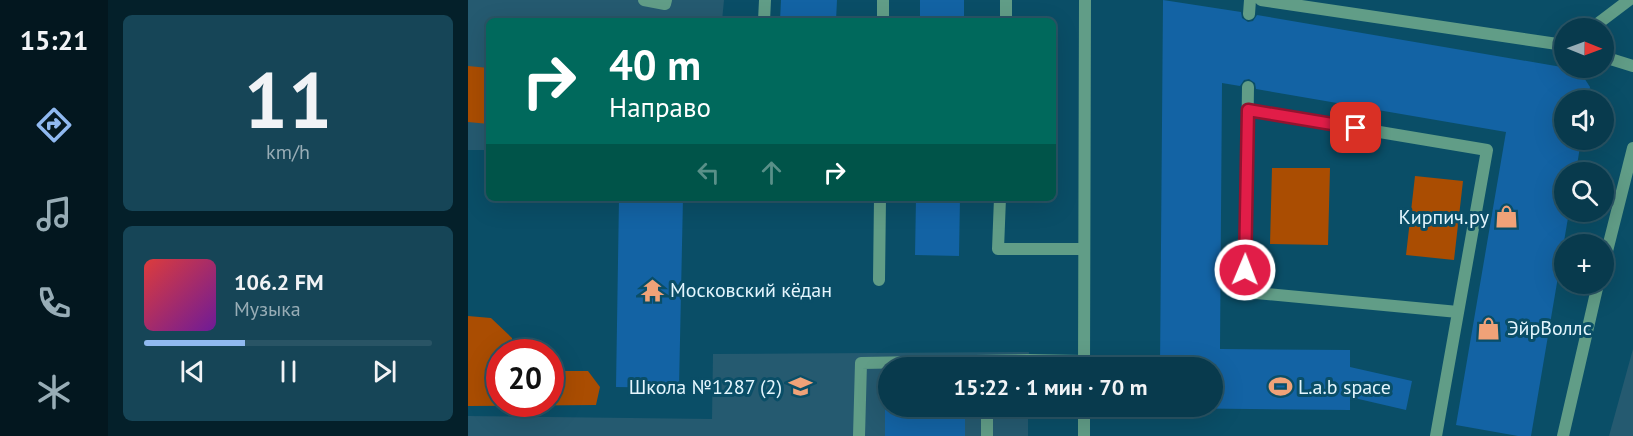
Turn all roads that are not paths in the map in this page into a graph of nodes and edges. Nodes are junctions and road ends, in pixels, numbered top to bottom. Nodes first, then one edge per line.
1 (644, 0) edge
2 (666, 0) edge
3 (765, 0) edge
4 (883, 0) edge
5 (1006, 0) edge
6 (1085, 0) edge
7 (1250, 0) edge
8 (1629, 0) edge
9 (1270, 1) edge
10 (1249, 14) dead end
11 (764, 18) edge
12 (883, 18) edge
13 (1006, 18) edge
14 (1605, 18) edge
15 (1554, 44) edge
16 (1614, 60) edge
17 (1633, 66) edge
18 (1248, 87) dead end
19 (1248, 110) junction
20 (1633, 148) edge
21 (880, 201) edge
22 (1000, 201) edge
23 (1611, 234) edge
24 (1084, 249) junction
25 (879, 280) dead end
26 (1596, 294) edge
27 (1458, 312) junction
28 (1084, 357) edge
29 (878, 363) edge
30 (987, 417) edge
31 (1084, 417) edge
32 (859, 436) edge
33 (987, 436) edge
34 (1084, 436) edge
35 (1436, 436) edge
36 (1563, 436) edge

1 - 2 street
3 - 11 street
4 - 12 street
5 - 13 street
6 - 24 street
7 - 10 street
8 - 14 street
9 - 15 street
16 - 17 street
18 - 19 street
19 - 27 street
19 - 27 street
20 - 23 street
21 - 25 street
22 - 24 street
24 - 28 street
26 - 36 street
27 - 35 street
29 - 32 street
30 - 33 street
31 - 34 street

